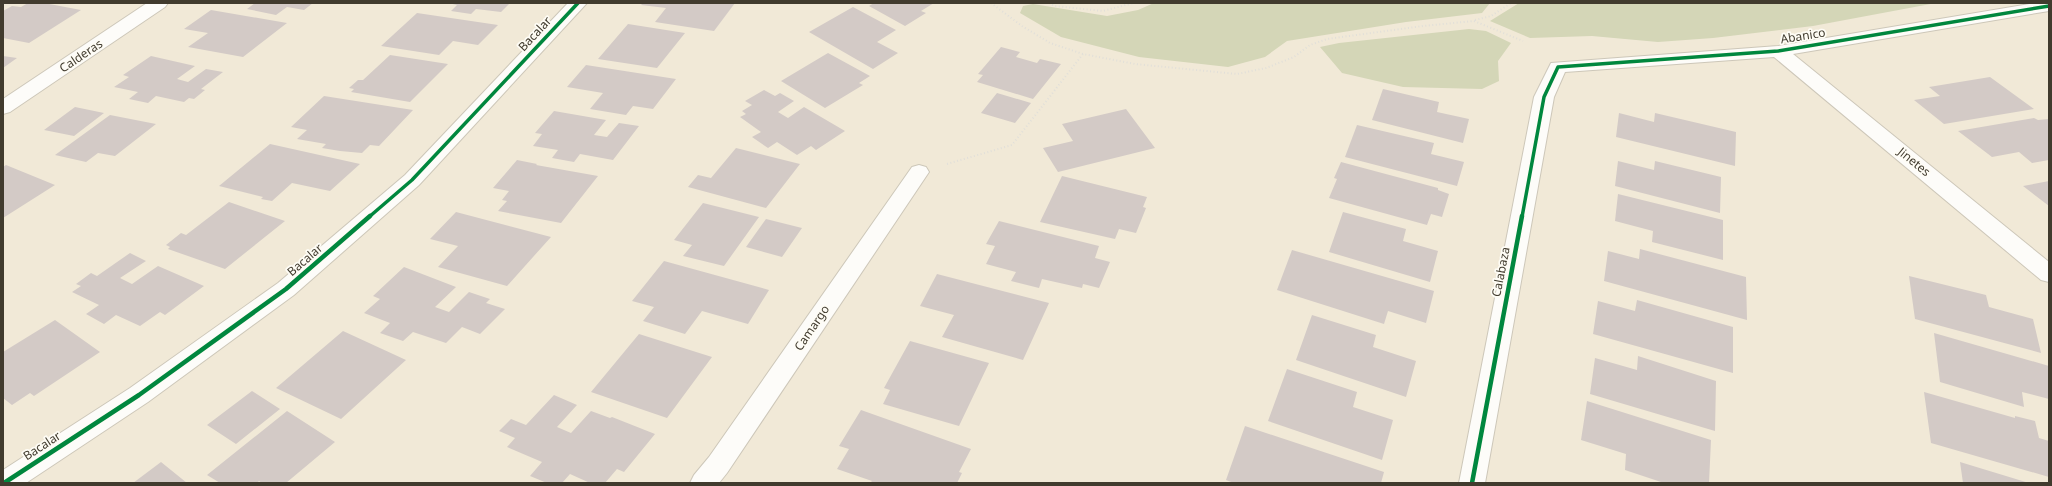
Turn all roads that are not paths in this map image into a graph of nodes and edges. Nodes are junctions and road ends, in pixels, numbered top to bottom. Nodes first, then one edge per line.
1 (159, 3) edge
2 (578, 3) edge
3 (2049, 6) edge
4 (1778, 51) junction
5 (1558, 67) joint
6 (3, 108) edge
7 (919, 172) road end
8 (2049, 274) edge
9 (4, 483) edge
10 (703, 483) edge
11 (1472, 483) edge

1 - 6 street, Calderas
2 - 9 street, Bacalar
3 - 4 street, Abanico
4 - 5 street, Abanico
4 - 8 street, Jinetes
5 - 11 street, Calabaza
7 - 10 street, Camargo

